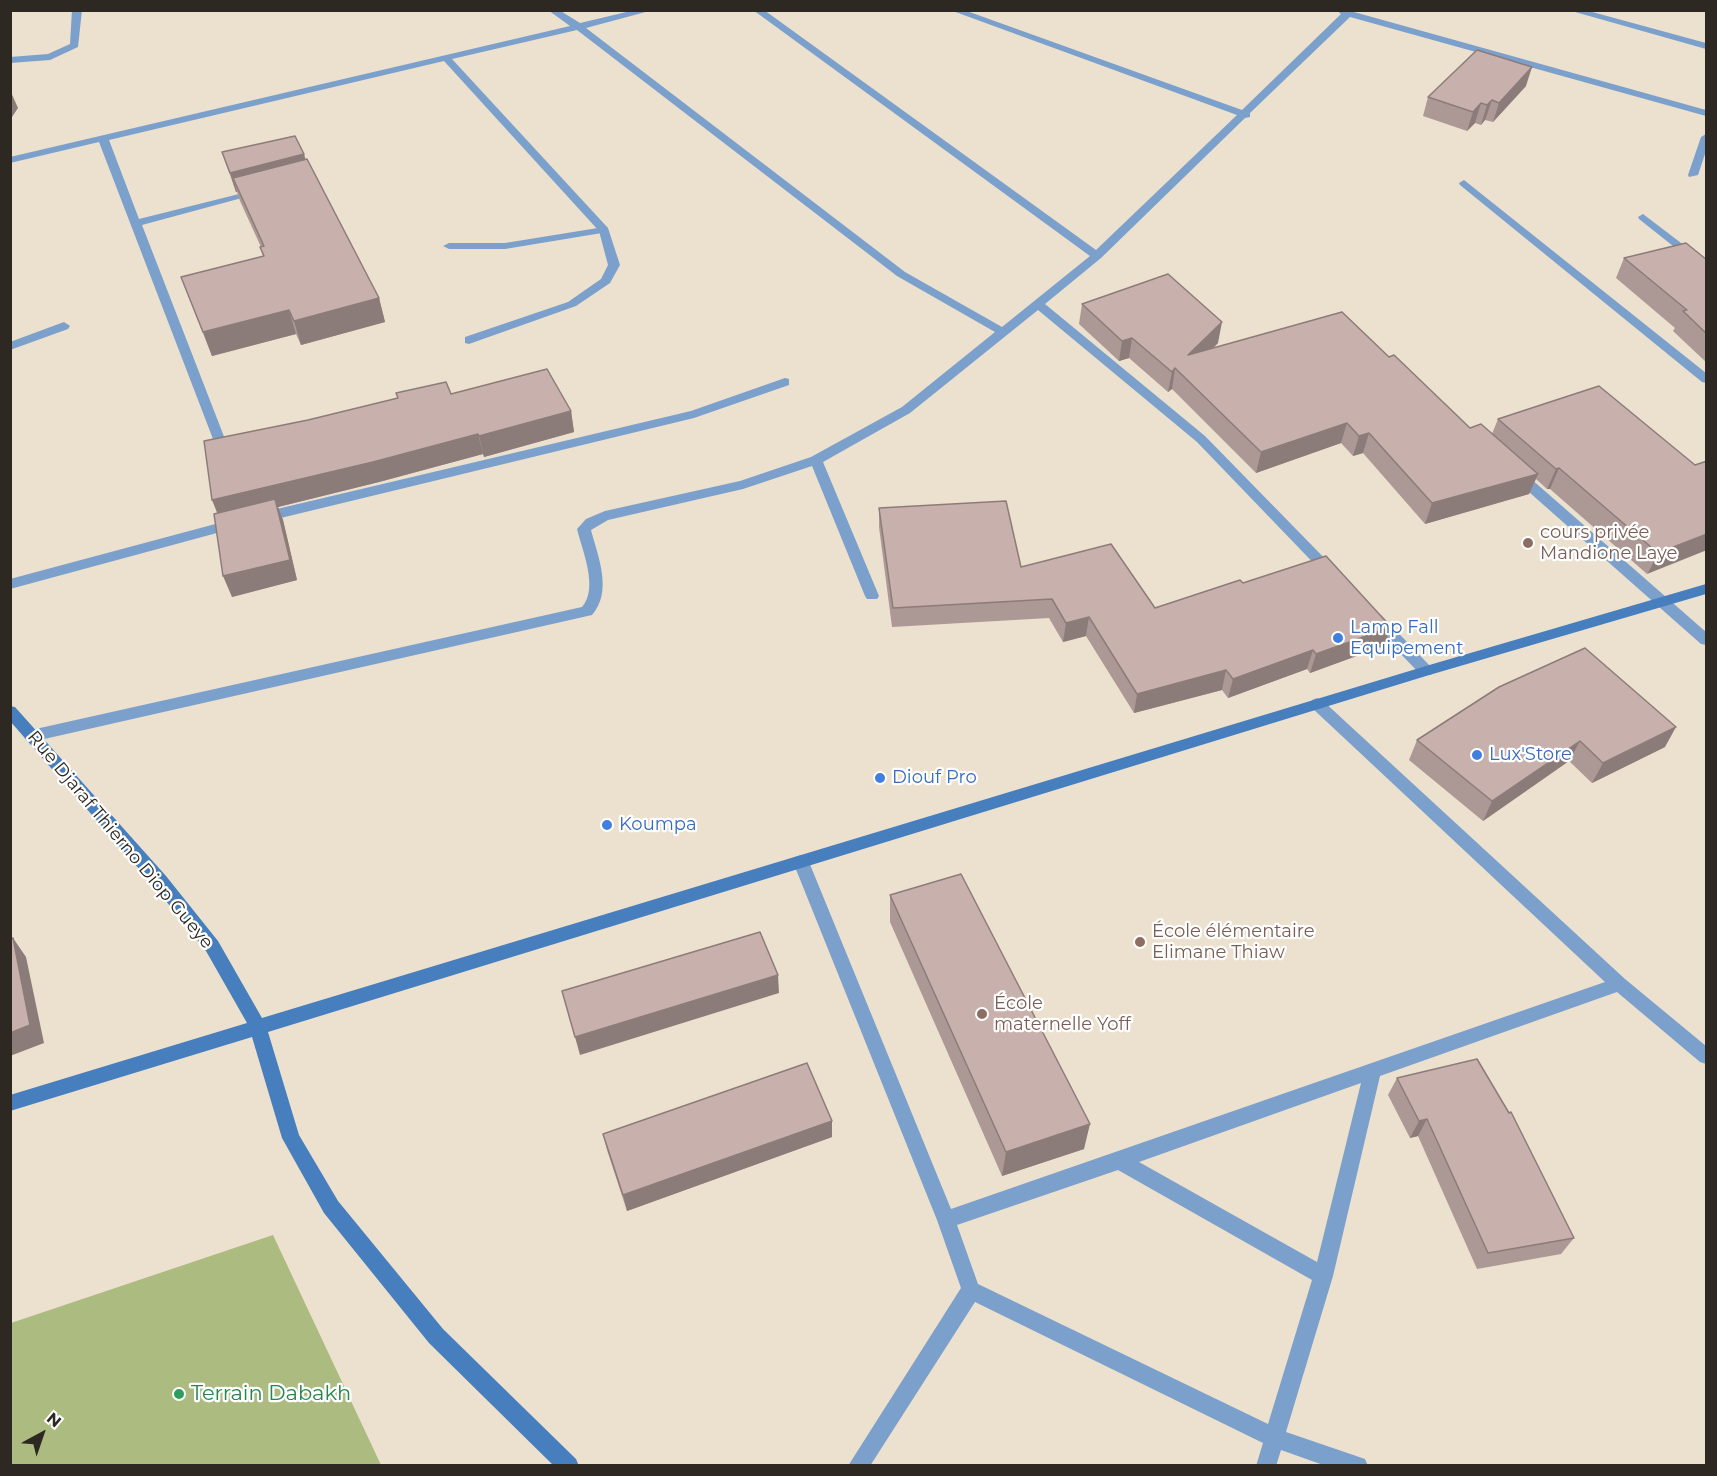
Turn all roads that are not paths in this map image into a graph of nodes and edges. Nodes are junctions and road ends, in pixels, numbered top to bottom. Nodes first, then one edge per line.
1 (77, 10) edge
2 (552, 10) edge
3 (649, 10) edge
4 (757, 10) edge
5 (954, 10) edge
6 (1572, 10) edge
7 (1345, 12) edge
8 (579, 27) junction
9 (1707, 46) edge
10 (446, 58) junction
11 (10, 60) edge
12 (1707, 113) edge
13 (1246, 115) junction
14 (1707, 137) edge
15 (103, 139) junction
16 (10, 160) edge
17 (1693, 175) dead end
18 (1464, 183) dead end
19 (267, 190) edge
20 (1643, 217) dead end
21 (136, 223) junction
22 (604, 230) junction
23 (448, 246) dead end
24 (1097, 256) junction
25 (1707, 267) edge
26 (1038, 304) junction
27 (64, 326) dead end
28 (1001, 331) junction
29 (469, 340) dead end
30 (10, 346) edge
31 (1707, 379) edge
32 (785, 382) dead end
33 (225, 452) edge
34 (816, 460) junction
35 (1504, 462) edge
36 (10, 584) edge
37 (1343, 585) edge
38 (1707, 589) edge
39 (872, 596) dead end
40 (1663, 604) junction
41 (1368, 610) edge
42 (1707, 640) edge
43 (1426, 671) junction
44 (1317, 704) junction
45 (10, 711) edge
46 (31, 736) junction
47 (801, 862) junction
48 (1619, 984) junction
49 (258, 1027) junction
50 (1707, 1056) edge
51 (1374, 1069) junction
52 (10, 1103) edge
53 (1121, 1162) junction
54 (946, 1220) junction
55 (1323, 1276) junction
56 (971, 1290) junction
57 (1275, 1438) junction
58 (569, 1466) edge
59 (858, 1466) edge
60 (1266, 1466) edge
61 (1358, 1466) edge

1 - 11 street
2 - 8 street
3 - 8 street
4 - 24 street
5 - 13 street
6 - 9 street
7 - 12 street
7 - 13 street
8 - 10 street
8 - 28 street
10 - 15 street
10 - 22 street
13 - 24 street
14 - 17 street
15 - 16 street
15 - 21 street
18 - 31 street
19 - 21 street
20 - 25 street
21 - 33 street
22 - 23 street
22 - 29 street
24 - 26 street
26 - 28 street
26 - 37 street
27 - 30 street
28 - 34 street
32 - 36 street
34 - 39 street
34 - 46 street
35 - 40 street
38 - 40 street
40 - 42 street
40 - 43 street
41 - 43 street
43 - 44 street
44 - 47 street
44 - 48 street
45 - 46 street, Rue Djaraf Thierno Diop Gueye
46 - 49 street, Rue Djaraf Thierno Diop Gueye
47 - 49 street
47 - 54 street
48 - 50 street
48 - 51 street
49 - 52 street
49 - 58 street, Rue Djaraf Thierno Diop Gueye
51 - 53 street
51 - 55 street
53 - 54 street
53 - 55 street
54 - 56 street
55 - 57 street
56 - 57 street
56 - 59 street
57 - 60 street
57 - 61 street

